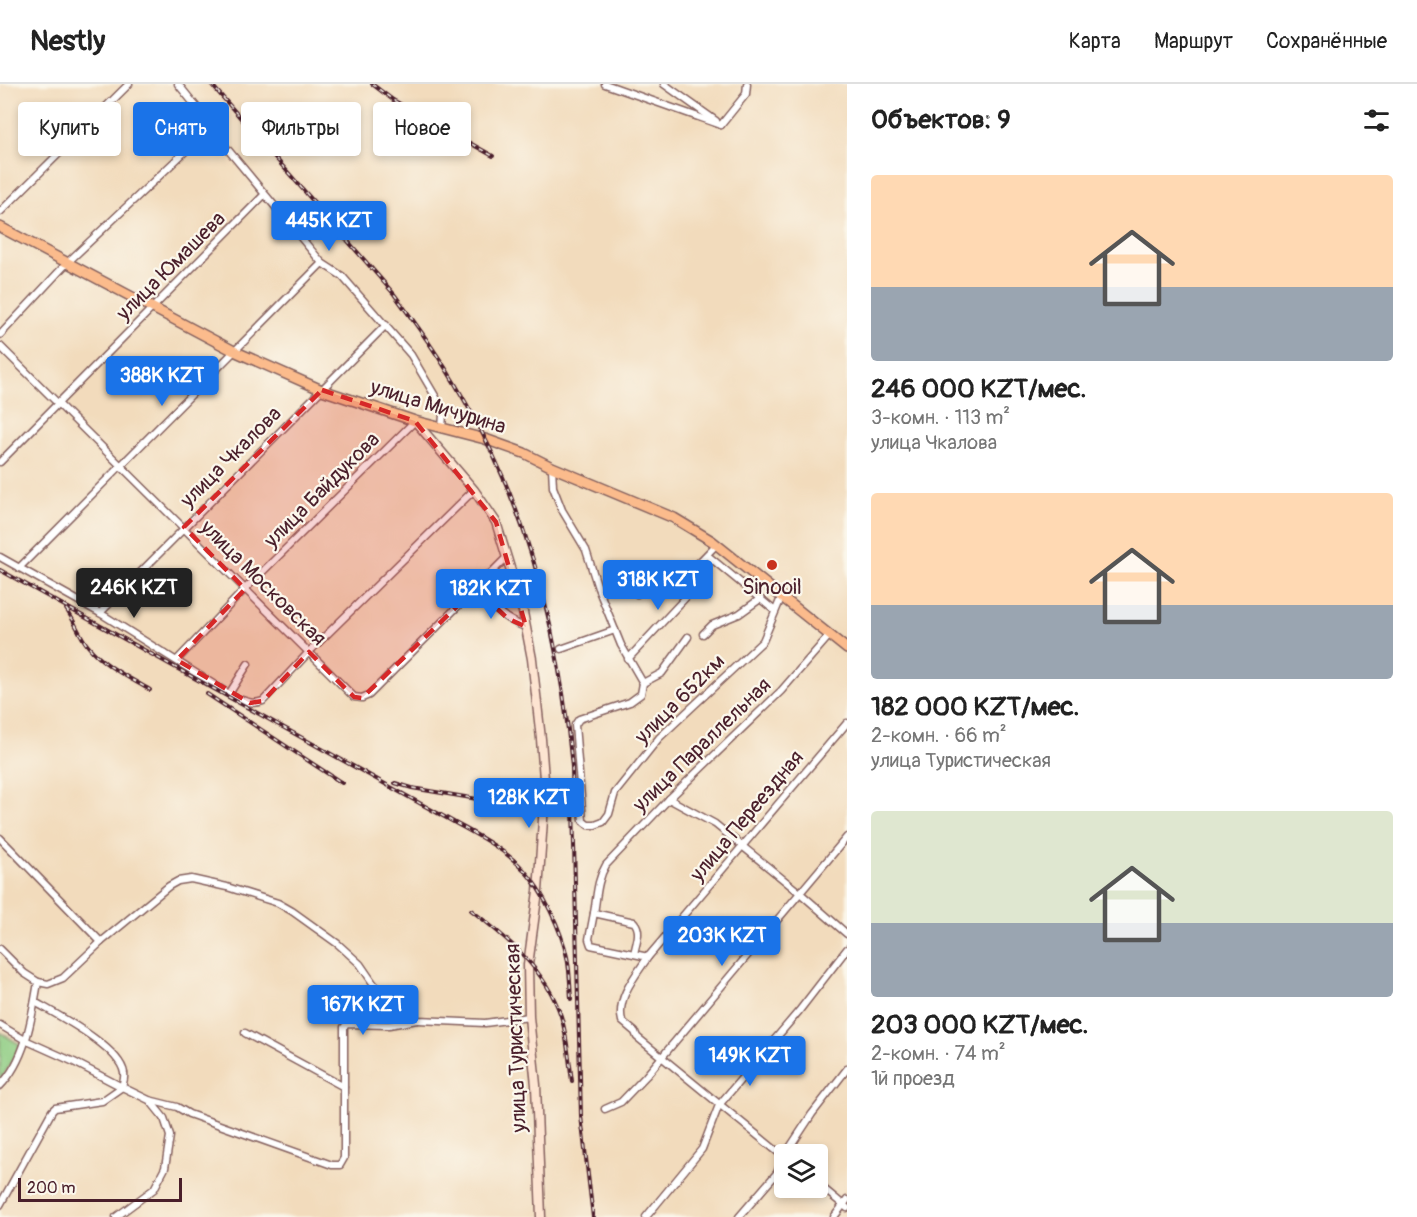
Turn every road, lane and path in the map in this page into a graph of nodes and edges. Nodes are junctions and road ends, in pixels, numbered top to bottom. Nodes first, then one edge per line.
1 (129, 84) edge
2 (178, 84) edge
3 (605, 84) edge
4 (664, 84) edge
5 (747, 84) edge
6 (193, 102) edge
7 (721, 125) junction
8 (229, 152) edge
9 (180, 156) edge
10 (264, 195) junction
11 (0, 212) edge
12 (0, 228) edge
13 (322, 262) junction
14 (67, 263) junction
15 (152, 308) junction
16 (386, 325) junction
17 (0, 335) edge
18 (0, 346) edge
19 (234, 351) junction
20 (322, 390) junction
21 (58, 403) junction
22 (415, 421) junction
23 (442, 429) junction
24 (0, 462) edge
25 (121, 465) junction
26 (552, 467) junction
27 (474, 490) junction
28 (184, 528) junction
29 (716, 544) junction
30 (707, 555) junction
31 (0, 557) edge
32 (506, 558) junction
33 (19, 568) junction
34 (678, 584) junction
35 (478, 586) junction
36 (245, 589) junction
37 (637, 594) dead end
38 (782, 598) junction
39 (760, 599) junction
40 (775, 611) junction
41 (100, 613) junction
42 (526, 627) junction
43 (615, 630) junction
44 (703, 634) dead end
45 (829, 636) junction
46 (688, 637) dead end
47 (845, 644) edge
48 (561, 649) dead end
49 (309, 652) junction
50 (628, 659) junction
51 (177, 660) junction
52 (248, 664) dead end
53 (643, 683) junction
54 (229, 694) junction
55 (847, 723) edge
56 (669, 799) junction
57 (847, 837) edge
58 (0, 838) edge
59 (743, 845) junction
60 (800, 893) junction
61 (594, 913) junction
62 (847, 934) edge
63 (101, 942) junction
64 (0, 949) edge
65 (847, 949) edge
66 (634, 954) junction
67 (648, 957) junction
68 (38, 982) junction
69 (35, 1002) junction
70 (529, 1017) junction
71 (418, 1020) junction
72 (0, 1025) edge
73 (245, 1033) dead end
74 (26, 1040) junction
75 (662, 1058) junction
76 (847, 1069) edge
77 (0, 1086) edge
78 (122, 1087) junction
79 (344, 1087) junction
80 (149, 1100) junction
81 (720, 1105) junction
82 (605, 1109) dead end
83 (793, 1144) edge
84 (774, 1147) edge
85 (774, 1176) edge
86 (828, 1192) edge
87 (0, 1205) edge
88 (846, 1205) edge
89 (116, 1217) edge
90 (541, 1217) edge
91 (646, 1217) edge
92 (739, 1217) edge
93 (834, 1217) edge

1 - 11 street
2 - 6 street
3 - 7 street
4 - 7 street
5 - 7 street
8 - 10 street
9 - 14 street
10 - 13 street
10 - 15 street, улица Юмашева
12 - 14 main road, улица Мичурина
13 - 16 street
13 - 19 street
14 - 15 main road, улица Мичурина
14 - 17 street
15 - 19 main road, улица Мичурина
15 - 21 street, улица Юмашева
16 - 20 street, улица Чкалова
16 - 23 street
18 - 21 street, улица Московская
19 - 20 main road, улица Мичурина
19 - 25 street
20 - 22 main road, улица Мичурина
20 - 28 street, улица Чкалова
21 - 24 street, улица Юмашева
21 - 25 street, улица Московская
22 - 23 main road, улица Мичурина
22 - 27 street, улица Туристическая
22 - 36 street, улица Байдукова
23 - 26 main road, улица Мичурина
25 - 28 street, улица Московская
25 - 33 street
26 - 29 main road, улица Мичурина
26 - 43 street, улица 652км
27 - 32 street, улица Туристическая
27 - 49 street
28 - 36 street, улица Московская
28 - 41 street, улица Чкалова
29 - 30 street
29 - 38 main road, улица Мичурина
30 - 34 street
30 - 39 street
31 - 33 street
32 - 35 street, улица Московская
32 - 42 street, улица Туристическая
33 - 41 street
34 - 37 street
34 - 50 street
35 - 42 street
35 - 49 street, улица Московская
36 - 49 street, улица Московская
36 - 51 street, улица Байдукова
38 - 40 street, улица 652км
38 - 45 main road, улица Мичурина
39 - 40 street
39 - 44 street, улица 652км
40 - 53 street, улица 652км
41 - 51 street
42 - 70 street, улица Туристическая
43 - 48 street
43 - 50 street, улица 652км
45 - 47 main road, улица Мичурина
45 - 56 street, улица Параллельная
46 - 53 street, улица 652км
49 - 54 street
50 - 53 street, улица 652км
51 - 54 street
52 - 54 street
55 - 59 street, улица Переездная
56 - 59 street
56 - 61 street, улица Параллельная
57 - 60 street
58 - 63 street
59 - 60 street
59 - 67 street, улица Переездная
60 - 62 street
60 - 75 street
61 - 66 street
61 - 66 street, улица Параллельная
63 - 68 street
63 - 71 street
64 - 68 street
65 - 81 street
66 - 67 street
67 - 75 street, улица Переездная
68 - 69 street
69 - 74 street
69 - 78 street
70 - 71 street
70 - 90 street, улица Туристическая
71 - 79 street
72 - 74 street
73 - 79 street
74 - 77 street
74 - 78 street
75 - 81 street
75 - 82 street
76 - 83 street
78 - 80 street
78 - 87 street
79 - 80 street
80 - 89 street
81 - 84 street
81 - 91 street
85 - 92 street
86 - 88 street
88 - 93 street

